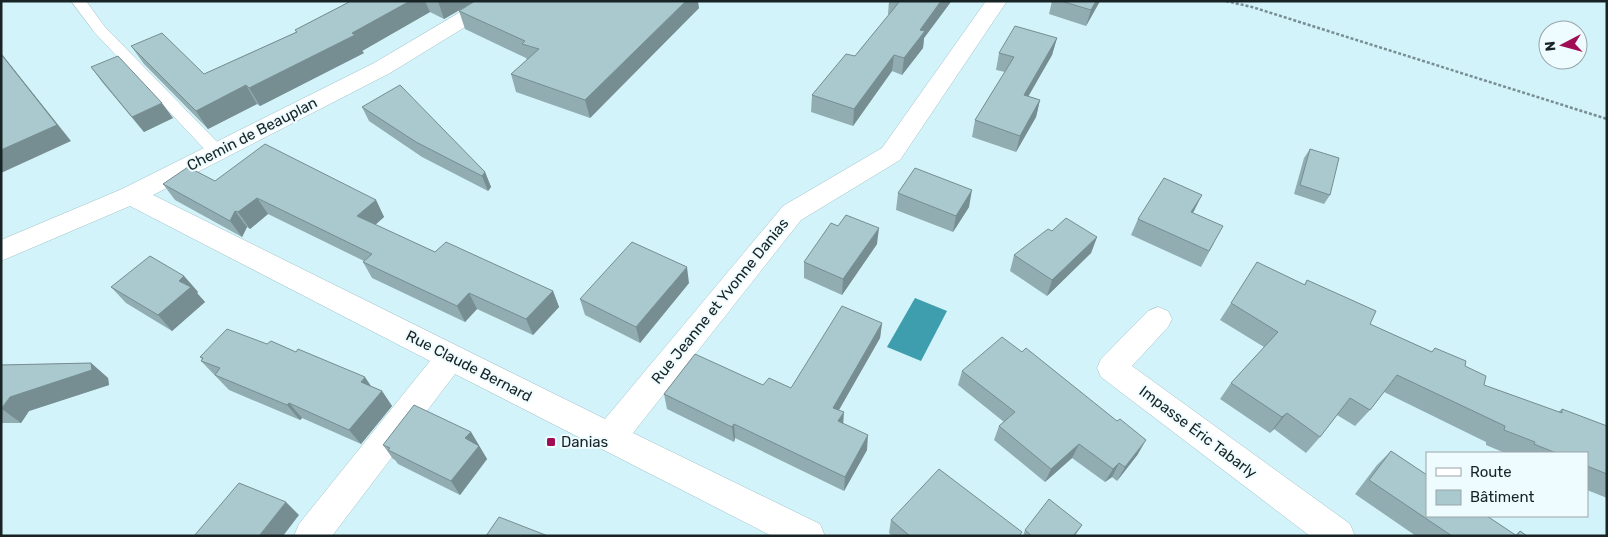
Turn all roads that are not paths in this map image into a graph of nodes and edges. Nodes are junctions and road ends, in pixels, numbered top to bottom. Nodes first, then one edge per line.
1 (78, 1) edge
2 (494, 1) edge
3 (997, 1) edge
4 (216, 151) junction
5 (132, 195) junction
6 (1, 251) edge
7 (1158, 319) dead end
8 (450, 357) junction
9 (610, 437) junction
10 (311, 536) edge
11 (808, 536) edge
12 (1338, 536) edge

1 - 4 lane
2 - 4 street, Chemin de Beauplan
3 - 9 street, Rue Jeanne et Yvonne Danias
4 - 5 street, Chemin de Beauplan
5 - 6 street, Chemin de Beauplan
5 - 8 street, Rue Claude Bernard
7 - 12 street, Impasse Éric Tabarly
8 - 9 street, Rue Claude Bernard
8 - 10 street
9 - 11 street, Rue Claude Bernard

